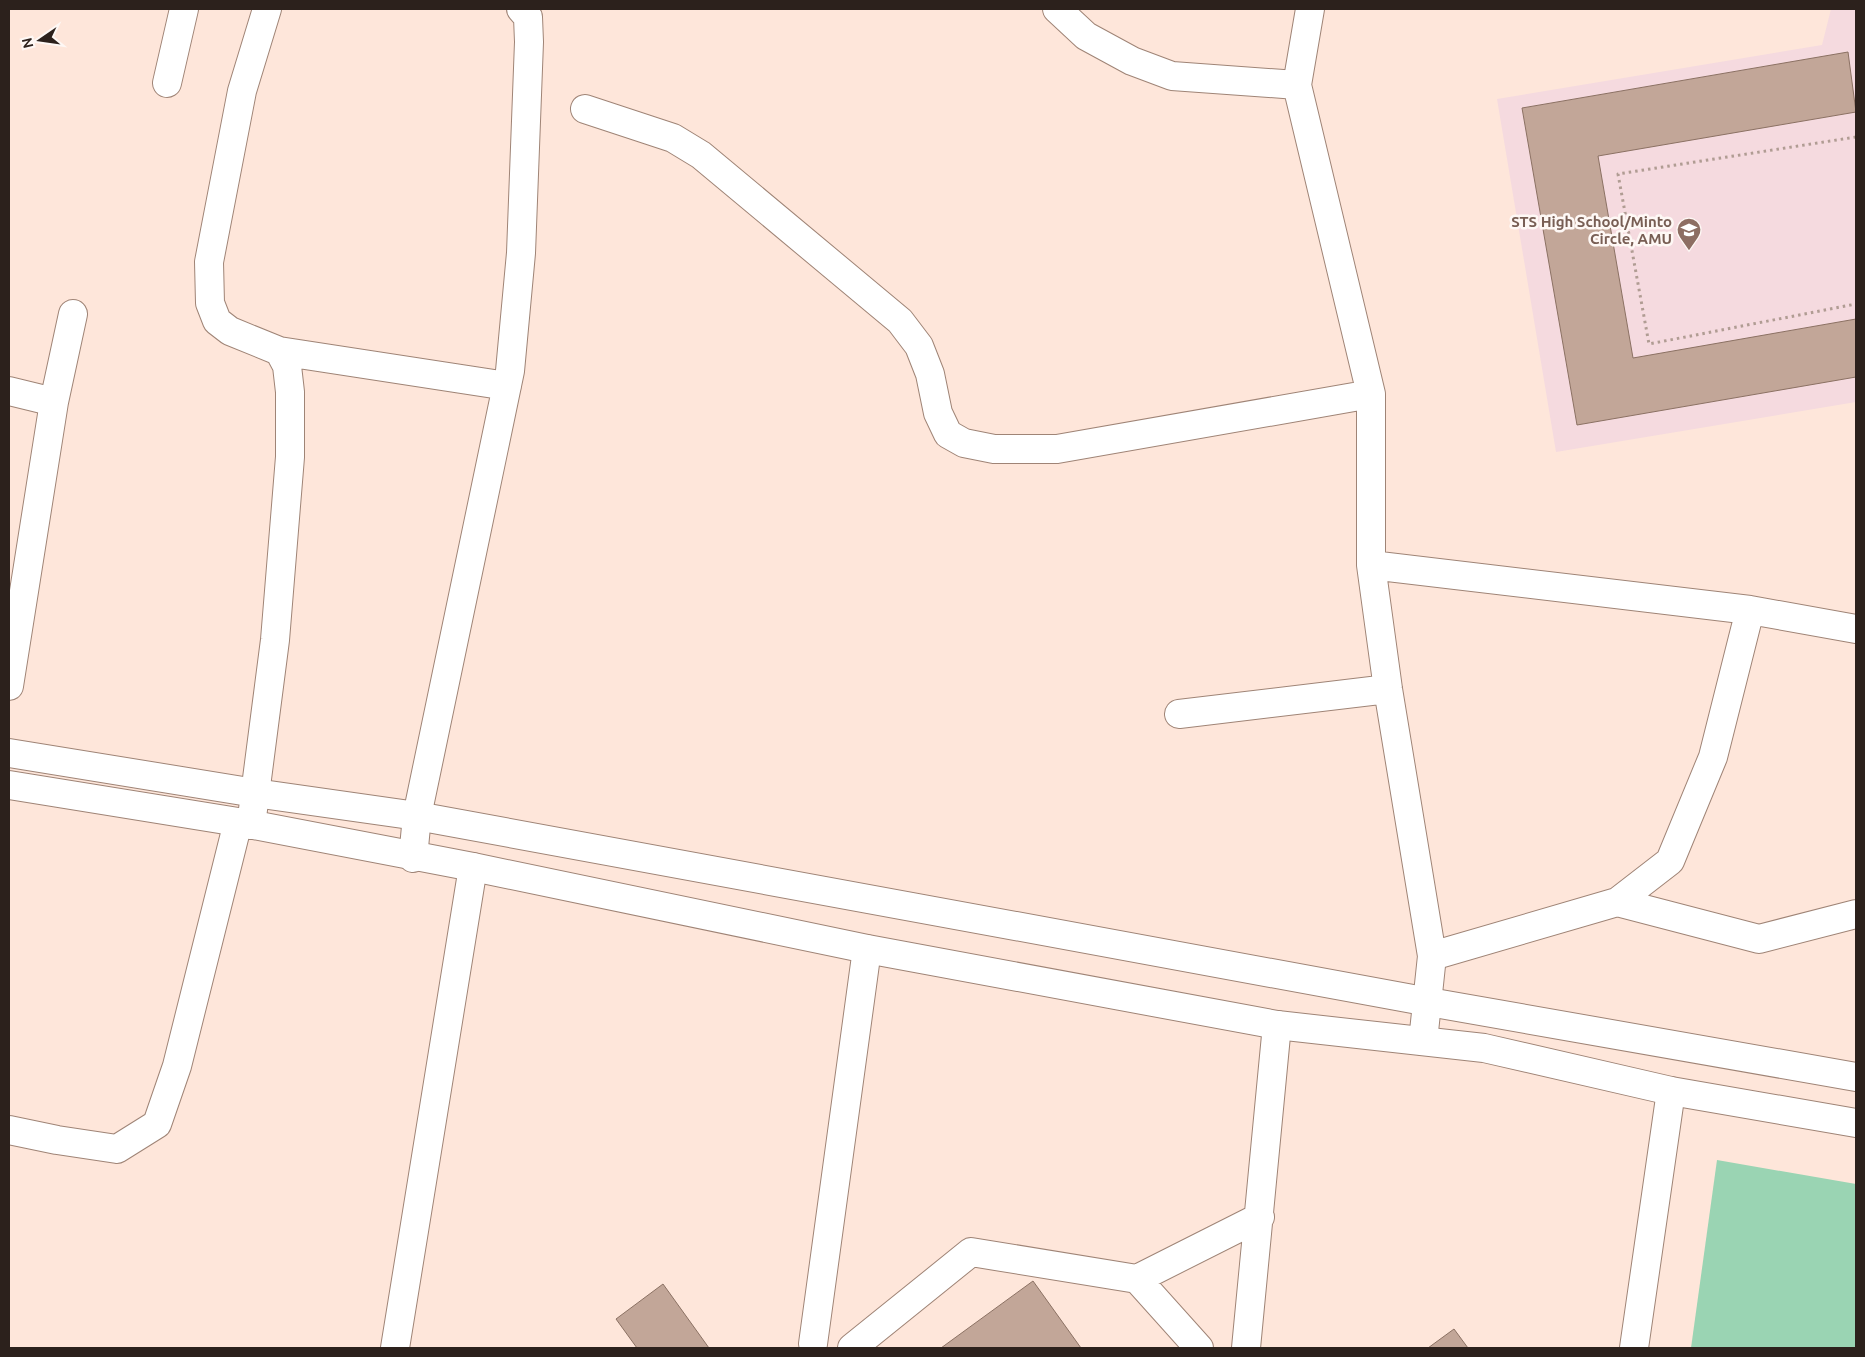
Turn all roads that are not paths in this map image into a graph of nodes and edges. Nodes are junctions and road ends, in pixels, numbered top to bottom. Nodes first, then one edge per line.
1 (184, 9) edge
2 (267, 9) edge
3 (521, 9) edge
4 (1057, 9) edge
5 (1310, 9) edge
6 (167, 83) dead end
7 (1297, 85) junction
8 (585, 109) dead end
9 (73, 314) dead end
10 (279, 351) junction
11 (507, 386) junction
12 (9, 391) edge
13 (1371, 394) junction
14 (54, 402) junction
15 (1371, 566) junction
16 (1750, 610) junction
17 (1856, 629) edge
18 (9, 686) edge
19 (1388, 689) junction
20 (1179, 714) dead end
21 (9, 753) edge
22 (9, 785) edge
23 (254, 793) junction
24 (417, 816) junction
25 (244, 823) junction
26 (413, 858) junction
27 (473, 868) junction
28 (1617, 902) junction
29 (1856, 914) edge
30 (867, 949) junction
31 (1432, 956) junction
32 (1429, 1002) junction
33 (1277, 1025) junction
34 (1423, 1041) junction
35 (1856, 1077) edge
36 (1671, 1091) junction
37 (1856, 1124) edge
38 (9, 1130) edge
39 (1260, 1216) junction
40 (1137, 1279) junction
41 (816, 1347) edge
42 (395, 1348) edge
43 (852, 1348) edge
44 (1199, 1348) edge
45 (1246, 1348) edge
46 (1634, 1348) edge

1 - 6 street
2 - 10 street
3 - 11 street
4 - 7 street
5 - 7 street
7 - 13 street
8 - 13 street
9 - 14 street
10 - 11 street
10 - 23 street
11 - 24 street
12 - 14 street
13 - 15 street
14 - 18 street
15 - 16 street
15 - 19 street
16 - 17 street
16 - 28 street
19 - 20 street
19 - 31 street
21 - 23 street
22 - 25 street
23 - 24 street
23 - 25 street
24 - 26 street
24 - 32 street
25 - 26 street
25 - 38 street
26 - 27 street
27 - 30 street
27 - 42 street
28 - 29 street
28 - 31 street
30 - 33 street
30 - 41 street
31 - 32 street
32 - 34 street
32 - 35 street
33 - 34 street
33 - 39 street
34 - 36 street
36 - 37 street
36 - 46 street
39 - 40 street
39 - 45 street
40 - 43 street
40 - 44 street

